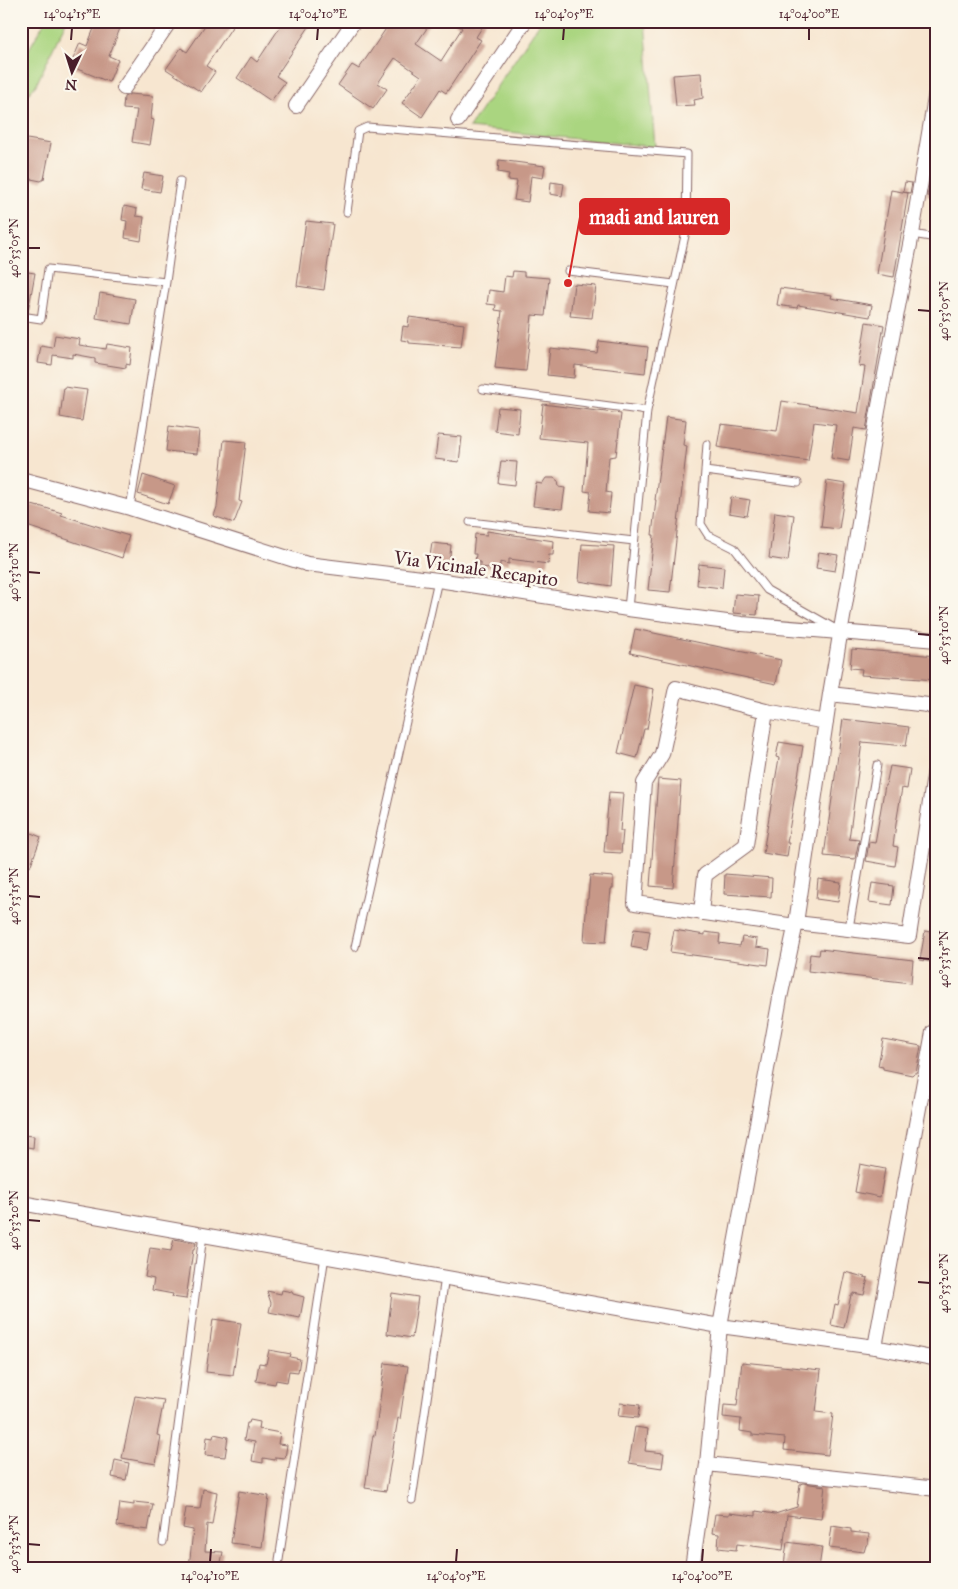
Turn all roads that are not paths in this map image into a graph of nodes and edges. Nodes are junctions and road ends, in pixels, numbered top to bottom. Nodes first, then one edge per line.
1 (170, 21) edge
2 (354, 21) edge
3 (525, 21) edge
4 (937, 86) edge
5 (124, 88) dead end
6 (296, 106) dead end
7 (458, 120) dead end
8 (180, 181) dead end
9 (347, 212) dead end
10 (912, 234) junction
11 (937, 238) edge
12 (568, 271) dead end
13 (166, 282) junction
14 (674, 284) junction
15 (21, 316) edge
16 (483, 389) dead end
17 (648, 411) junction
18 (707, 444) dead end
19 (705, 471) junction
20 (21, 479) edge
21 (798, 482) dead end
22 (130, 508) junction
23 (470, 522) dead end
24 (634, 541) junction
25 (438, 580) junction
26 (628, 609) junction
27 (841, 632) junction
28 (937, 640) edge
29 (830, 694) junction
30 (937, 710) edge
31 (766, 711) junction
32 (826, 722) junction
33 (937, 757) edge
34 (876, 765) dead end
35 (701, 912) junction
36 (796, 924) junction
37 (849, 928) junction
38 (355, 947) dead end
39 (933, 1032) dead end
40 (21, 1203) edge
41 (203, 1235) junction
42 (325, 1256) junction
43 (444, 1277) junction
44 (720, 1326) junction
45 (875, 1347) junction
46 (937, 1359) edge
47 (707, 1464) junction
48 (937, 1489) edge
49 (412, 1500) dead end
50 (163, 1542) dead end
51 (278, 1560) dead end
52 (692, 1568) edge

1 - 5 street
2 - 6 street
3 - 7 street
4 - 10 street
8 - 13 lane
9 - 14 lane
10 - 11 lane
10 - 27 street
12 - 14 lane
13 - 15 lane
13 - 22 lane
14 - 17 lane
16 - 17 lane
17 - 24 lane
18 - 19 lane
19 - 21 lane
19 - 27 lane
20 - 22 street, Via Vicinale Recapito
22 - 25 street, Via Vicinale Recapito
23 - 24 lane
24 - 26 lane
25 - 26 street, Via Vicinale Recapito
25 - 38 lane
26 - 27 street, Via Vicinale Recapito
27 - 28 street, Via Vicinale Recapito
27 - 29 street
29 - 30 street
29 - 32 street
31 - 32 street
31 - 35 street
31 - 35 street
32 - 36 street
33 - 37 street
34 - 37 lane
35 - 36 street
36 - 37 street
36 - 44 street
39 - 45 street
40 - 41 street
41 - 42 street
41 - 50 lane
42 - 43 street
42 - 51 lane
43 - 44 street
43 - 49 lane
44 - 45 street
44 - 47 street
45 - 46 street
47 - 48 street
47 - 52 street

